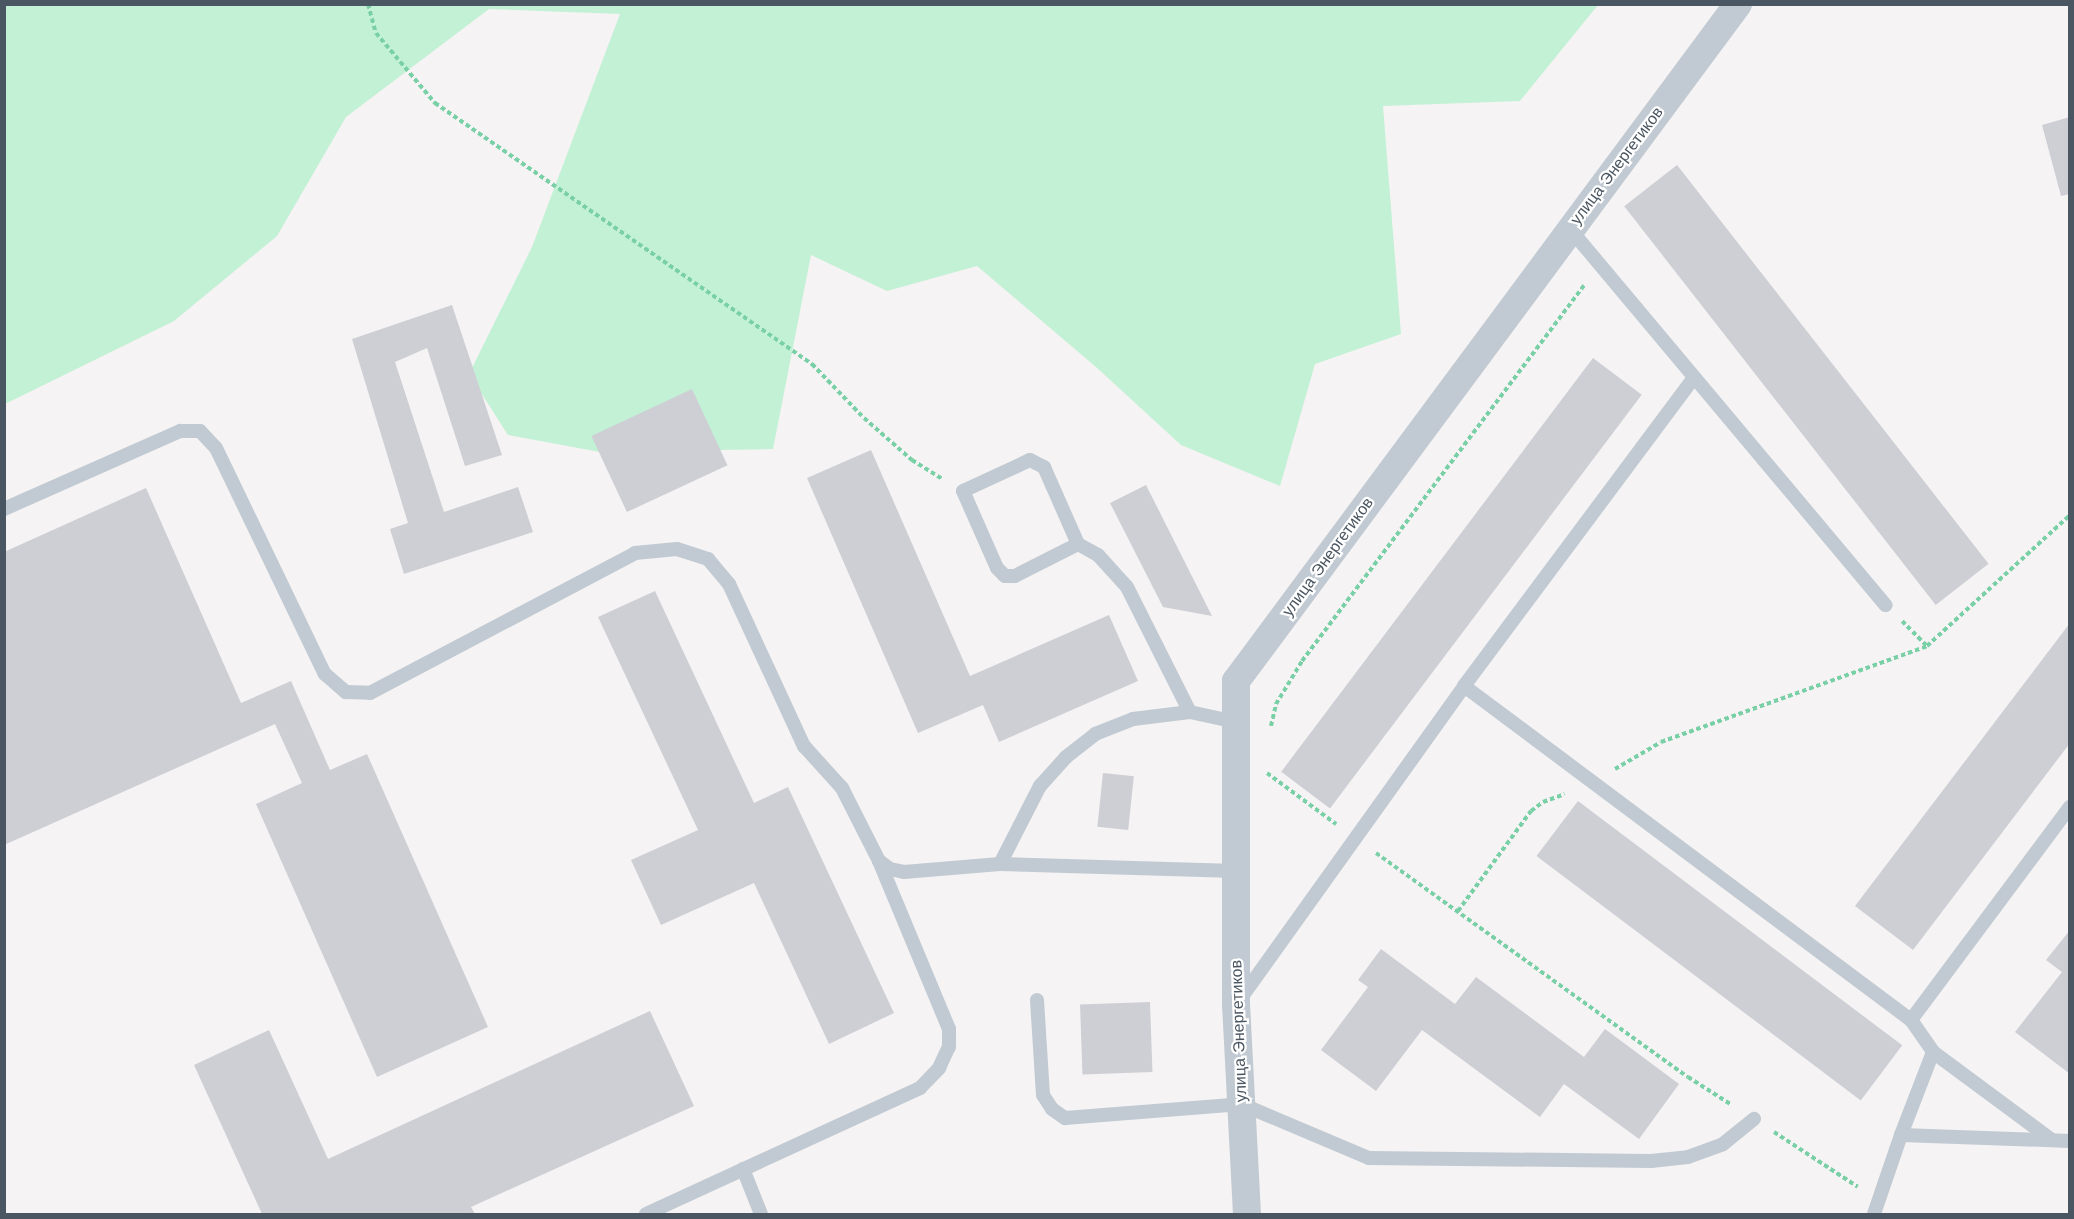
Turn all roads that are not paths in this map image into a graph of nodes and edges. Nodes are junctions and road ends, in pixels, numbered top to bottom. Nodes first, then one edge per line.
1 (1738, 4) edge
2 (1570, 229) junction
3 (1694, 377) junction
4 (4, 509) edge
5 (1078, 544) junction
6 (1886, 604) road end
7 (1464, 686) junction
8 (1190, 712) junction
9 (1236, 722) junction
10 (2070, 807) edge
11 (879, 861) junction
12 (1000, 864) junction
13 (1236, 871) junction
14 (1037, 1000) dead end
15 (1236, 1005) junction
16 (1911, 1020) junction
17 (1933, 1052) junction
18 (1241, 1104) junction
19 (1754, 1119) road end
20 (1900, 1135) junction
21 (2052, 1140) junction
22 (2070, 1141) edge
23 (743, 1169) junction
24 (646, 1215) edge
25 (761, 1215) edge
26 (1246, 1215) edge
27 (1874, 1215) edge

1 - 2 street, улица Энергетиков
2 - 3 lane
2 - 9 street, улица Энергетиков
3 - 6 lane
3 - 7 lane
4 - 11 lane
5 - 5 lane
5 - 8 lane
7 - 15 lane
7 - 16 lane
8 - 9 lane
8 - 12 lane
9 - 13 street, улица Энергетиков
10 - 16 lane
11 - 12 lane
11 - 23 lane
12 - 13 lane
13 - 15 street, улица Энергетиков
14 - 18 lane
15 - 18 street, улица Энергетиков
16 - 17 lane
17 - 20 lane
17 - 21 lane
18 - 19 lane
18 - 26 street, улица Энергетиков
20 - 21 lane
20 - 27 lane
21 - 22 lane
23 - 24 lane
23 - 25 lane

